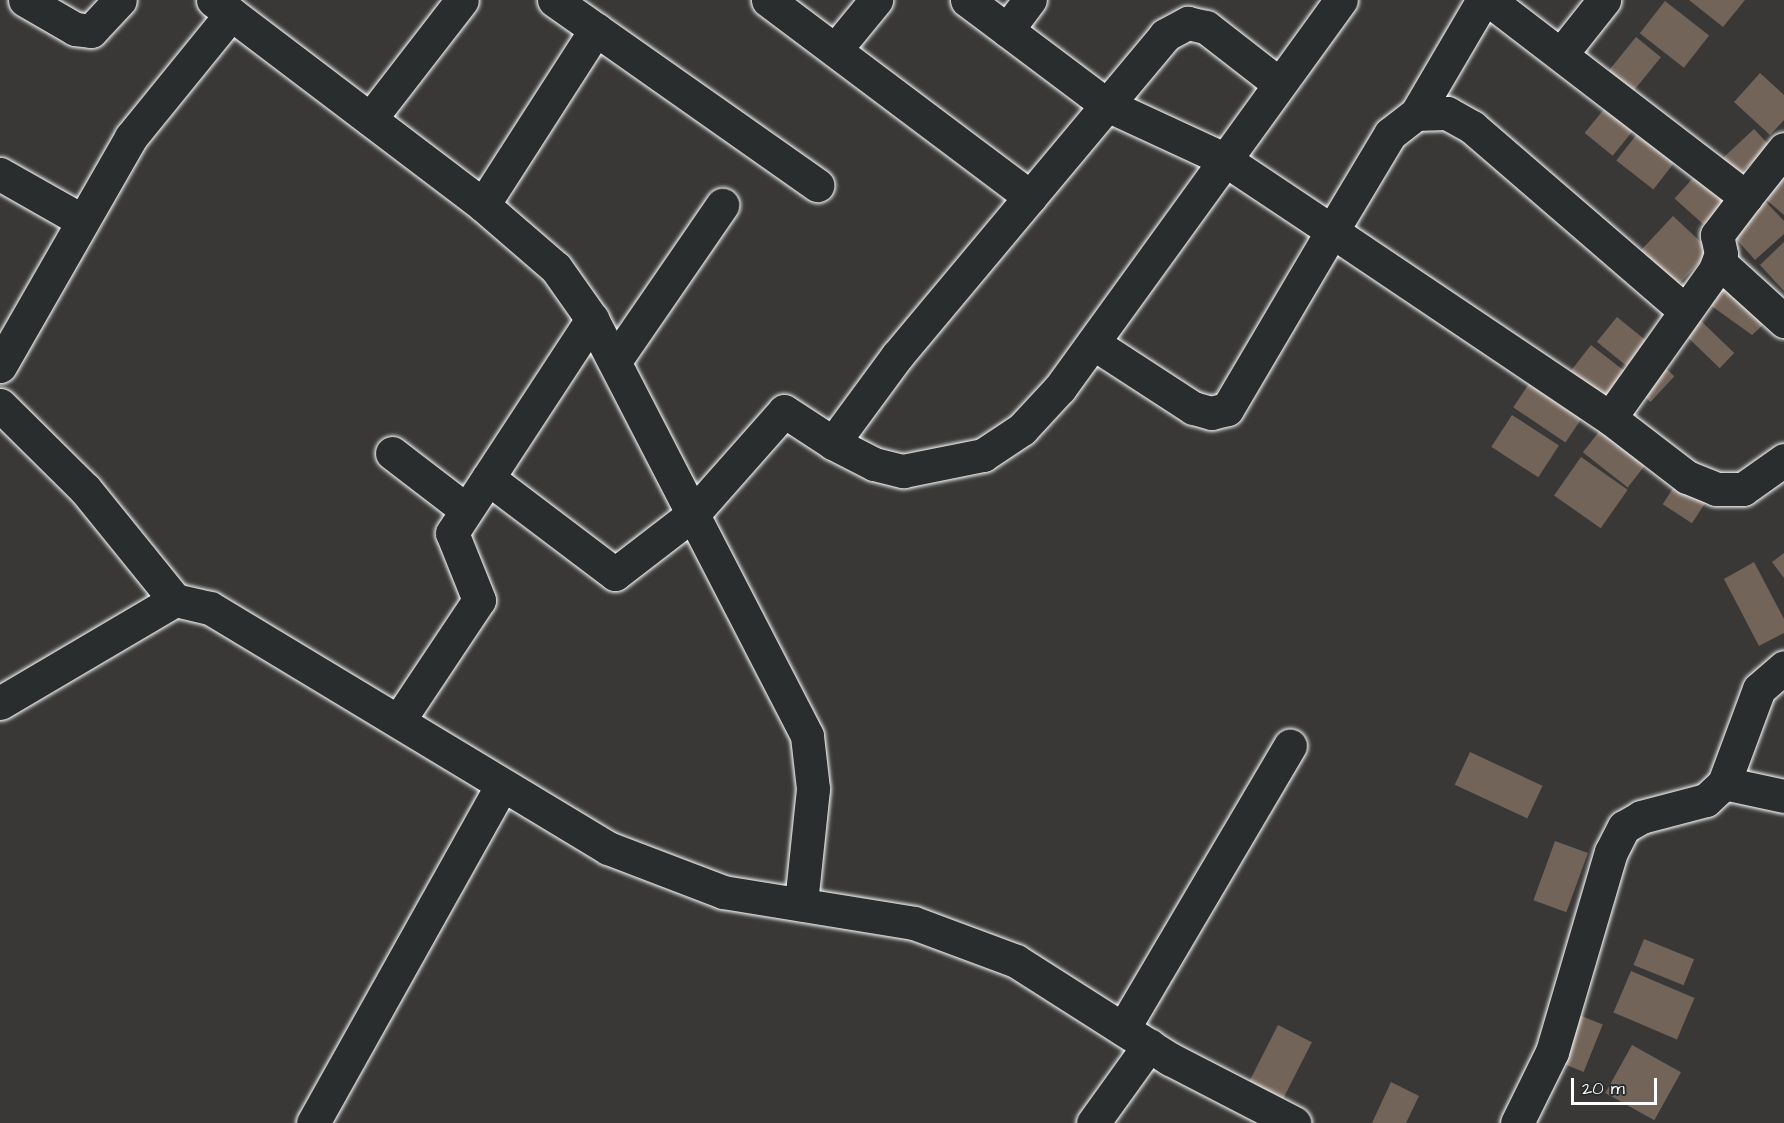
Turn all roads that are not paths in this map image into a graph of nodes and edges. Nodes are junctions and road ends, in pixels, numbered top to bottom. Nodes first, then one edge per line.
1 (24, 0) edge
2 (120, 0) edge
3 (462, 0) edge
4 (554, 0) edge
5 (768, 0) edge
6 (876, 0) edge
7 (968, 0) edge
8 (1030, 0) edge
9 (1192, 0) edge
10 (1341, 0) edge
11 (1484, 0) edge
12 (1489, 0) edge
13 (1605, 0) edge
14 (222, 7) edge
15 (596, 29) junction
16 (1007, 30) junction
17 (1165, 35) junction
18 (835, 50) junction
19 (1562, 53) junction
20 (1278, 83) junction
21 (1107, 105) junction
22 (1416, 114) junction
23 (370, 119) junction
24 (1784, 149) edge
25 (1224, 159) junction
26 (0, 174) edge
27 (817, 185) dead end
28 (1030, 197) junction
29 (1746, 197) junction
30 (483, 205) junction
31 (722, 205) dead end
32 (83, 221) junction
33 (1332, 231) junction
34 (1719, 262) junction
35 (1685, 310) junction
36 (592, 319) junction
37 (1784, 321) edge
38 (1094, 343) junction
39 (617, 358) junction
40 (0, 366) edge
41 (0, 405) edge
42 (1610, 418) junction
43 (833, 443) junction
44 (392, 453) dead end
45 (1784, 460) edge
46 (488, 478) junction
47 (465, 509) junction
48 (693, 514) junction
49 (175, 600) junction
50 (1784, 666) edge
51 (0, 703) edge
52 (399, 720) junction
53 (1290, 746) dead end
54 (1724, 783) junction
55 (501, 786) junction
56 (1784, 796) edge
57 (801, 904) junction
58 (1136, 1037) junction
59 (1284, 1121) edge
60 (314, 1123) edge
61 (1093, 1123) edge
62 (1517, 1123) edge

1 - 2 street
3 - 23 street
4 - 15 street
5 - 18 street
6 - 18 street
7 - 16 street
8 - 16 street
9 - 17 street
10 - 20 street
11 - 22 street
12 - 19 street
13 - 19 street
14 - 23 street
14 - 32 street
15 - 27 street
15 - 30 street
16 - 21 street
17 - 20 street
17 - 21 street
18 - 28 street
19 - 29 street
20 - 25 street
21 - 25 street
21 - 28 street
22 - 33 street
22 - 35 street
23 - 30 street
24 - 29 street
25 - 33 street
25 - 38 street
26 - 32 street
28 - 43 street
29 - 34 street
30 - 36 street
31 - 39 street
32 - 40 street
33 - 38 street
33 - 42 street
34 - 35 street
34 - 37 street
35 - 42 street
36 - 39 street
36 - 46 street
38 - 43 street
39 - 48 street
41 - 49 street
42 - 45 street
43 - 48 street
44 - 47 street
46 - 47 street
46 - 48 street
47 - 52 street
48 - 57 street
49 - 51 street
49 - 52 street
50 - 54 street
52 - 55 street
53 - 58 street
54 - 56 street
54 - 62 street
55 - 57 street
55 - 60 street
57 - 58 street
58 - 59 street
58 - 61 street

